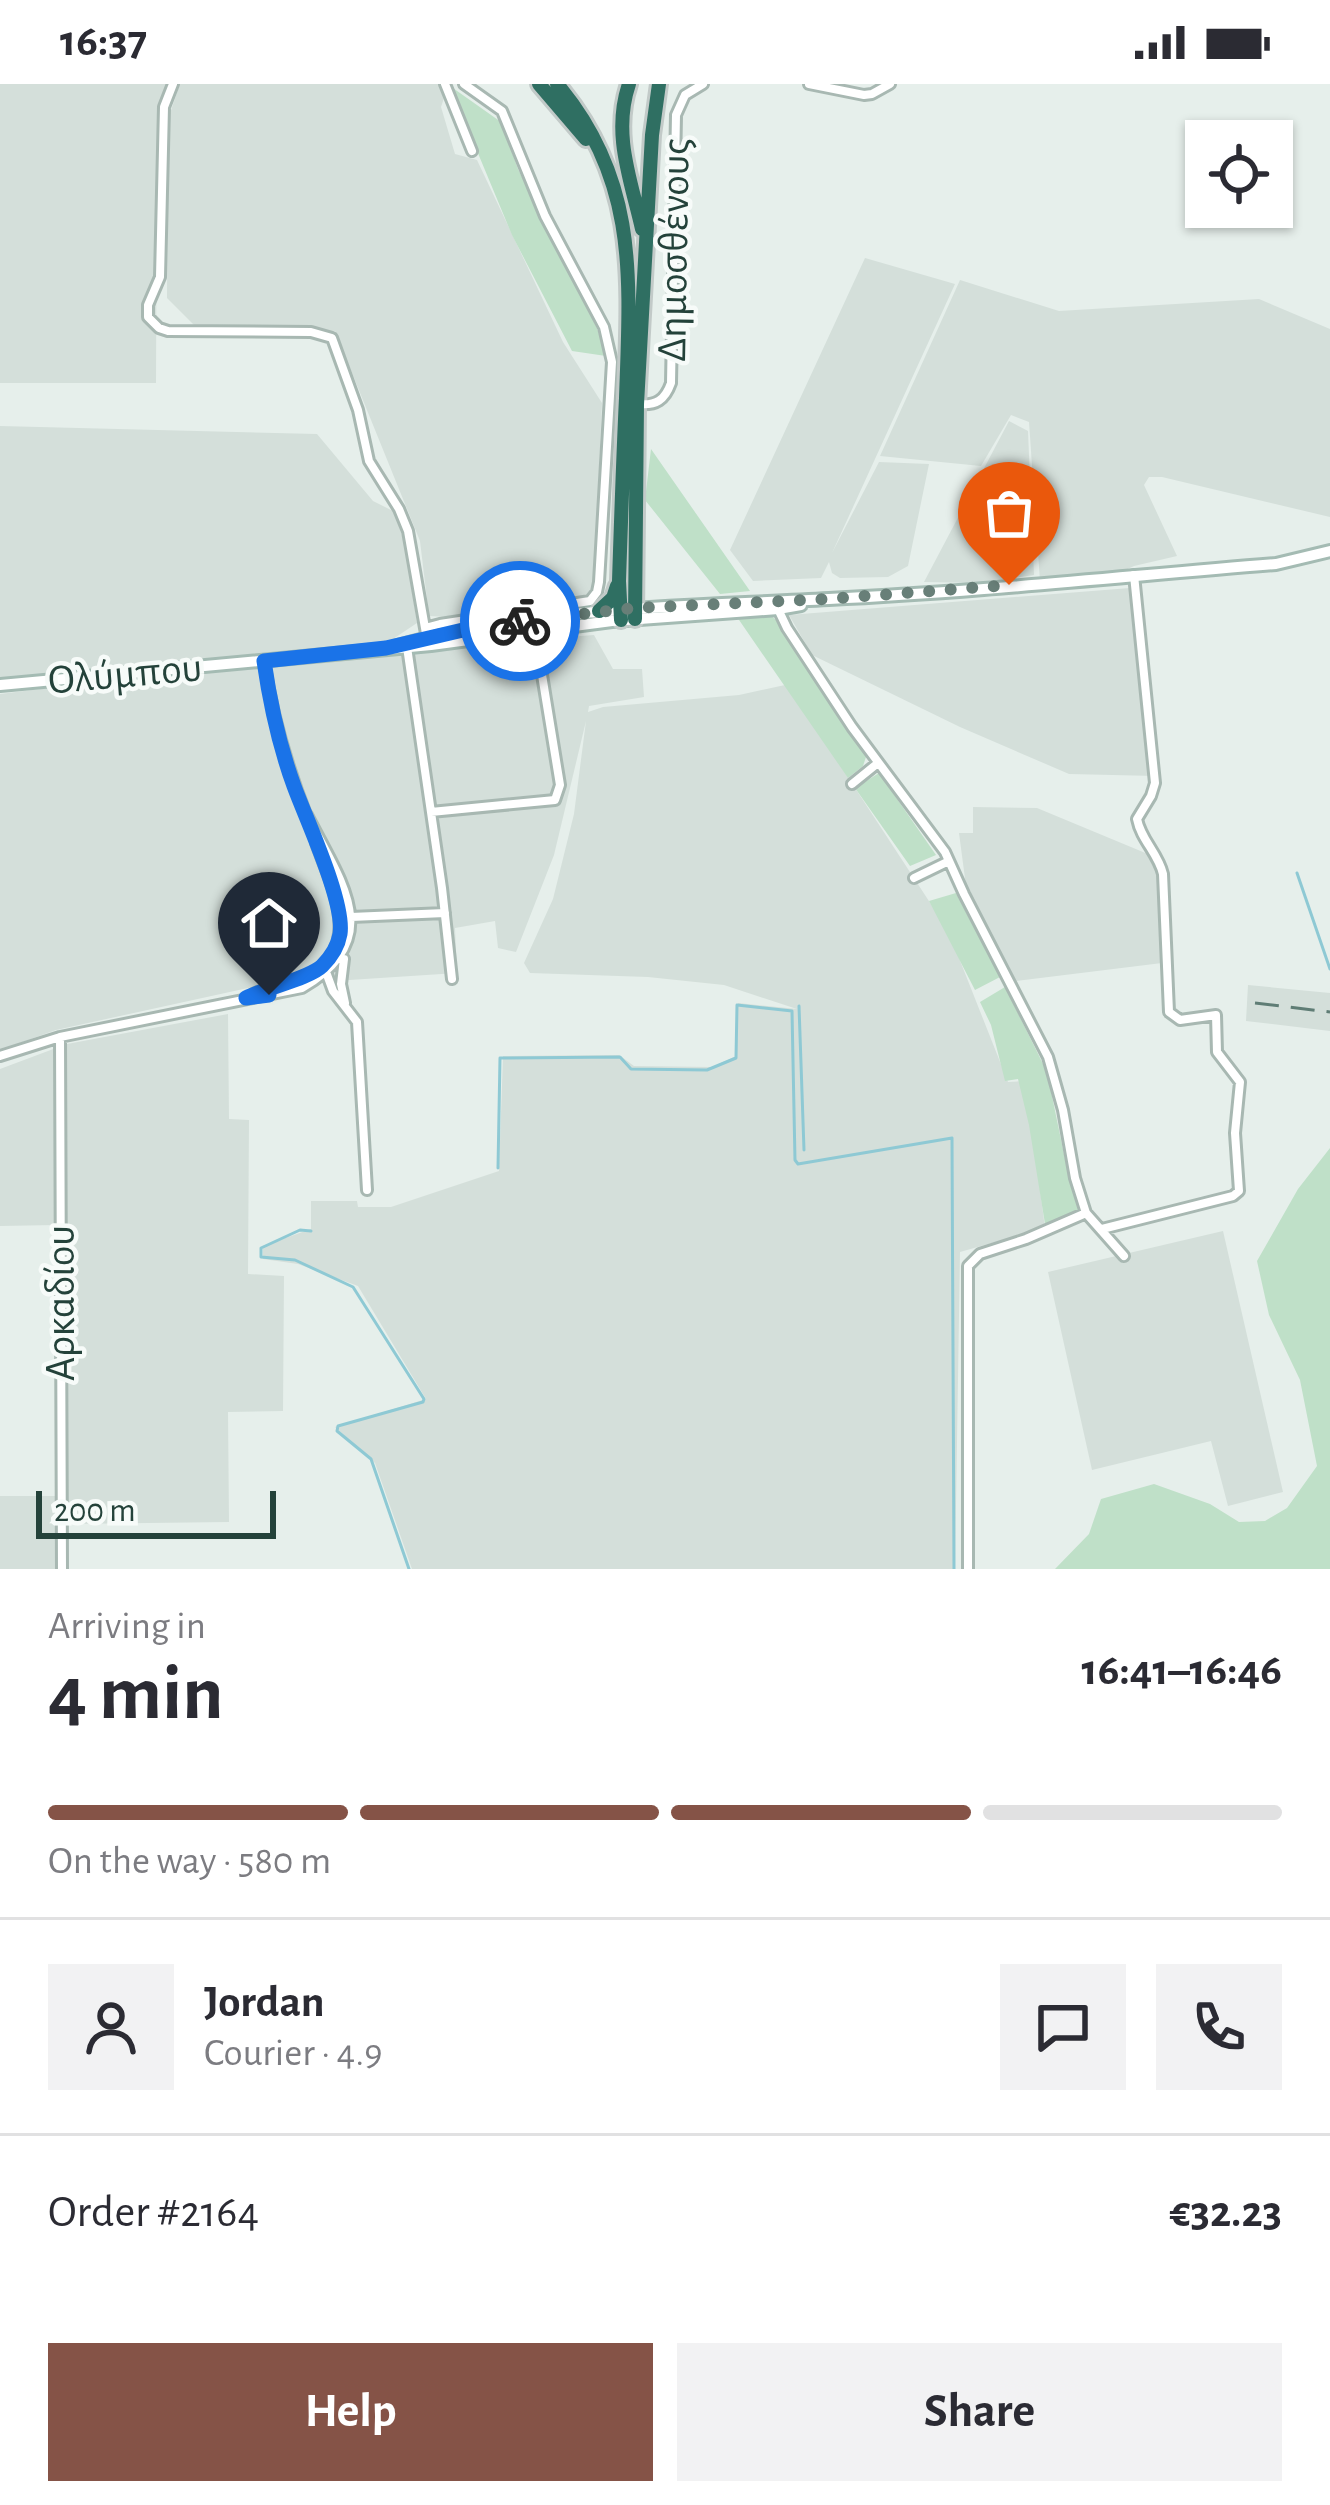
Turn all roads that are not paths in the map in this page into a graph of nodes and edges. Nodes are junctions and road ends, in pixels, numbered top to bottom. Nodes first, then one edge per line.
1 (173, 84) edge
2 (445, 84) edge
3 (464, 84) edge
4 (629, 84) edge
5 (659, 84) edge
6 (703, 84) edge
7 (809, 84) edge
8 (890, 84) edge
9 (548, 87) edge
10 (472, 151) dead end
11 (646, 263) junction
12 (637, 404) junction
13 (1330, 551) edge
14 (1134, 575) junction
15 (619, 581) junction
16 (598, 582) junction
17 (827, 599) junction
18 (769, 607) junction
19 (599, 611) junction
20 (628, 614) junction
21 (535, 630) junction
22 (428, 637) junction
23 (401, 647) junction
24 (264, 661) junction
25 (0, 685) edge
26 (878, 763) junction
27 (852, 784) dead end
28 (431, 812) junction
29 (307, 815) junction
30 (949, 861) junction
31 (914, 878) dead end
32 (445, 913) junction
33 (351, 917) junction
34 (346, 949) junction
35 (321, 972) junction
36 (452, 980) dead end
37 (302, 988) junction
38 (337, 988) junction
39 (246, 998) junction
40 (60, 1037) junction
41 (0, 1056) edge
42 (367, 1190) dead end
43 (1086, 1214) junction
44 (1102, 1229) junction
45 (1124, 1256) dead end
46 (63, 1568) edge
47 (968, 1569) edge

1 - 22 street
2 - 10 street
3 - 16 street
4 - 11 highway
5 - 11 highway
6 - 12 street, Δημοσθένους
7 - 8 street
9 - 15 highway
11 - 12 highway
12 - 20 highway
13 - 14 main road
14 - 17 main road
14 - 44 street
15 - 16 street
15 - 19 highway
15 - 20 highway
16 - 22 street
17 - 18 main road
17 - 18 main road
18 - 20 main road
18 - 20 main road
18 - 26 street
19 - 20 main road
19 - 22 main road
20 - 21 main road
21 - 22 main road
21 - 28 street
22 - 23 main road, Ολύμπου
23 - 24 main road, Ολύμπου
23 - 28 street
24 - 25 main road, Ολύμπου
24 - 29 street
26 - 27 street
26 - 30 street
28 - 32 street
29 - 33 street
29 - 35 street
30 - 31 street
30 - 43 street
32 - 33 street
32 - 36 street
33 - 34 street
34 - 35 street
34 - 38 street
35 - 37 street
35 - 38 street
35 - 39 street
37 - 38 street
37 - 39 street
38 - 42 street
39 - 40 street
40 - 41 street
40 - 46 street, Αρκαδίου
43 - 44 street
43 - 47 street
44 - 45 street

